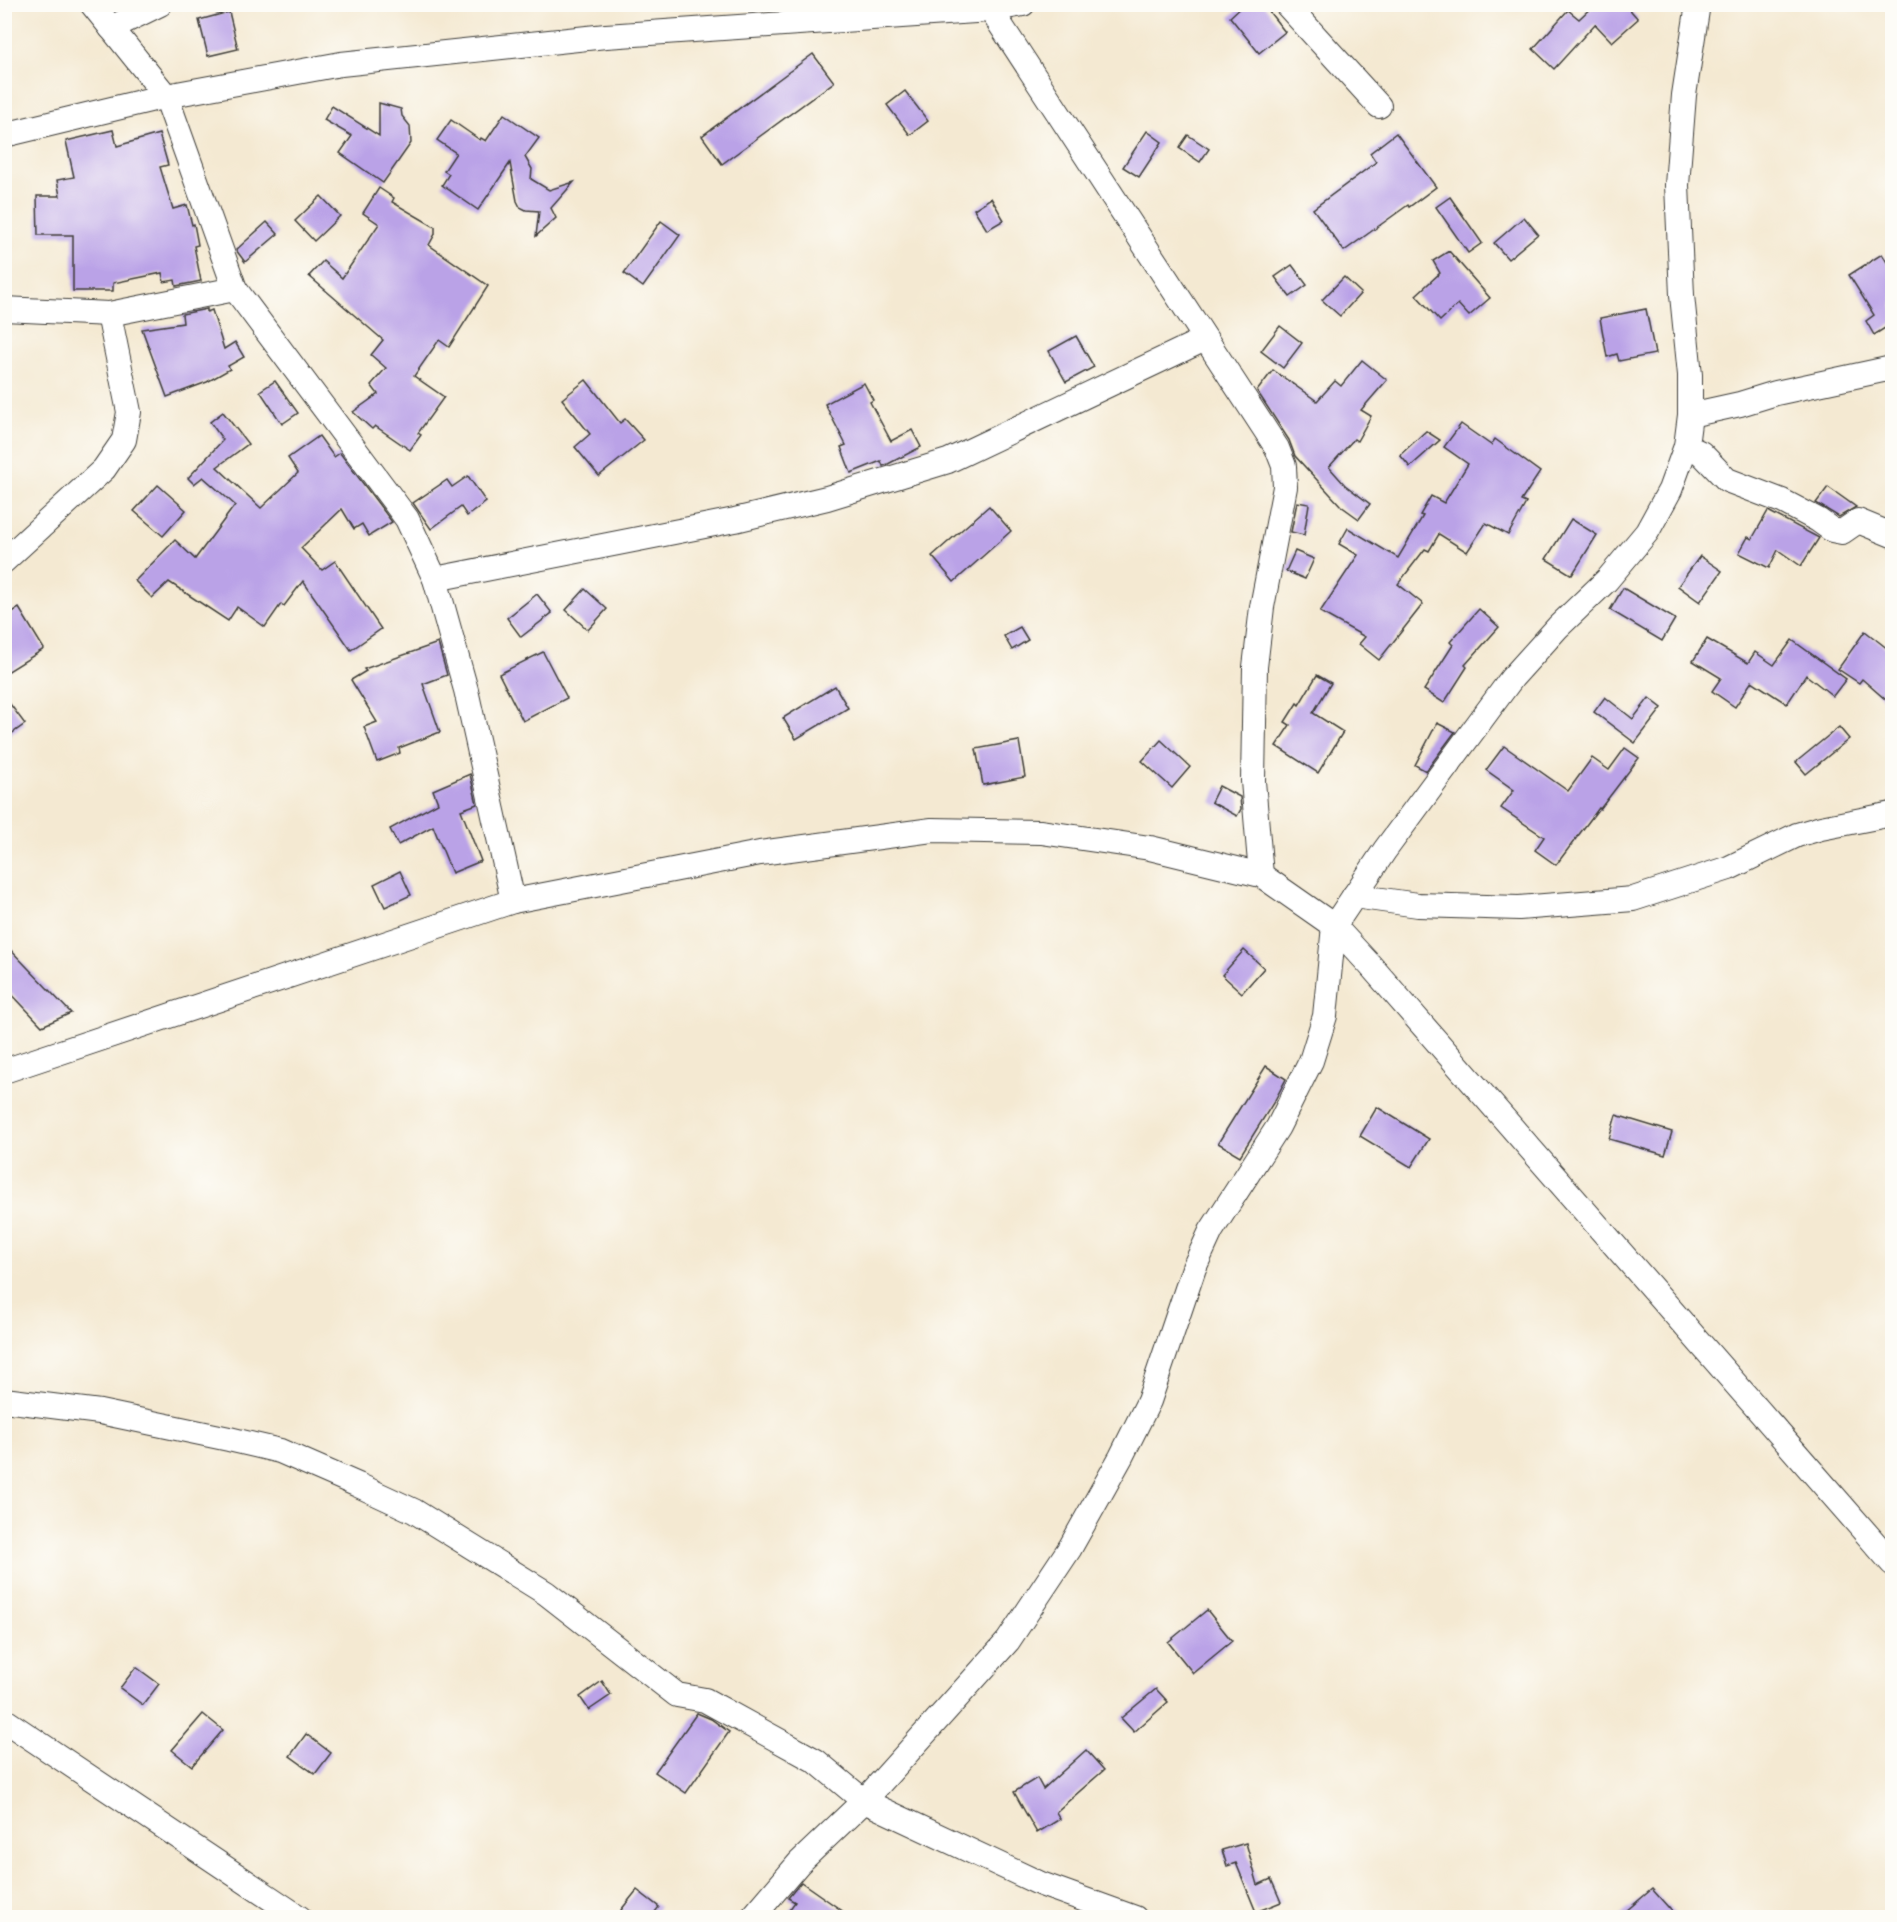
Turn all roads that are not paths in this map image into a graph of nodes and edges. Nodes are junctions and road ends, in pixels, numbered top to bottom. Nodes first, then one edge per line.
1 (92, 4) edge
2 (160, 4) edge
3 (1023, 4) edge
4 (1286, 4) edge
5 (1698, 4) edge
6 (988, 7) edge
7 (111, 28) junction
8 (166, 96) junction
9 (1379, 106) dead end
10 (4, 135) edge
11 (235, 289) junction
12 (4, 309) edge
13 (109, 314) junction
14 (1205, 339) junction
15 (1893, 368) edge
16 (1690, 415) junction
17 (1686, 446) junction
18 (1893, 535) edge
19 (4, 561) edge
20 (435, 579) junction
21 (1893, 814) edge
22 (1261, 875) junction
23 (1354, 896) junction
24 (513, 901) junction
25 (1334, 926) junction
26 (4, 1071) edge
27 (4, 1400) edge
28 (1893, 1563) edge
29 (4, 1720) edge
30 (864, 1801) junction
31 (300, 1917) edge
32 (752, 1917) edge
33 (1136, 1917) edge

1 - 7 street
2 - 7 street
3 - 6 street
4 - 9 street
5 - 16 street
6 - 8 street
6 - 14 street
7 - 8 street
8 - 10 street
8 - 11 street
11 - 13 street
11 - 20 street
12 - 13 street
13 - 19 street
14 - 20 street
14 - 22 street
15 - 16 street
16 - 17 street
17 - 18 street
17 - 23 street
20 - 24 street
21 - 23 street
22 - 24 street
22 - 25 street
23 - 25 street
24 - 26 street
25 - 28 street
25 - 30 street
27 - 30 street
29 - 31 street
30 - 32 street
30 - 33 street

